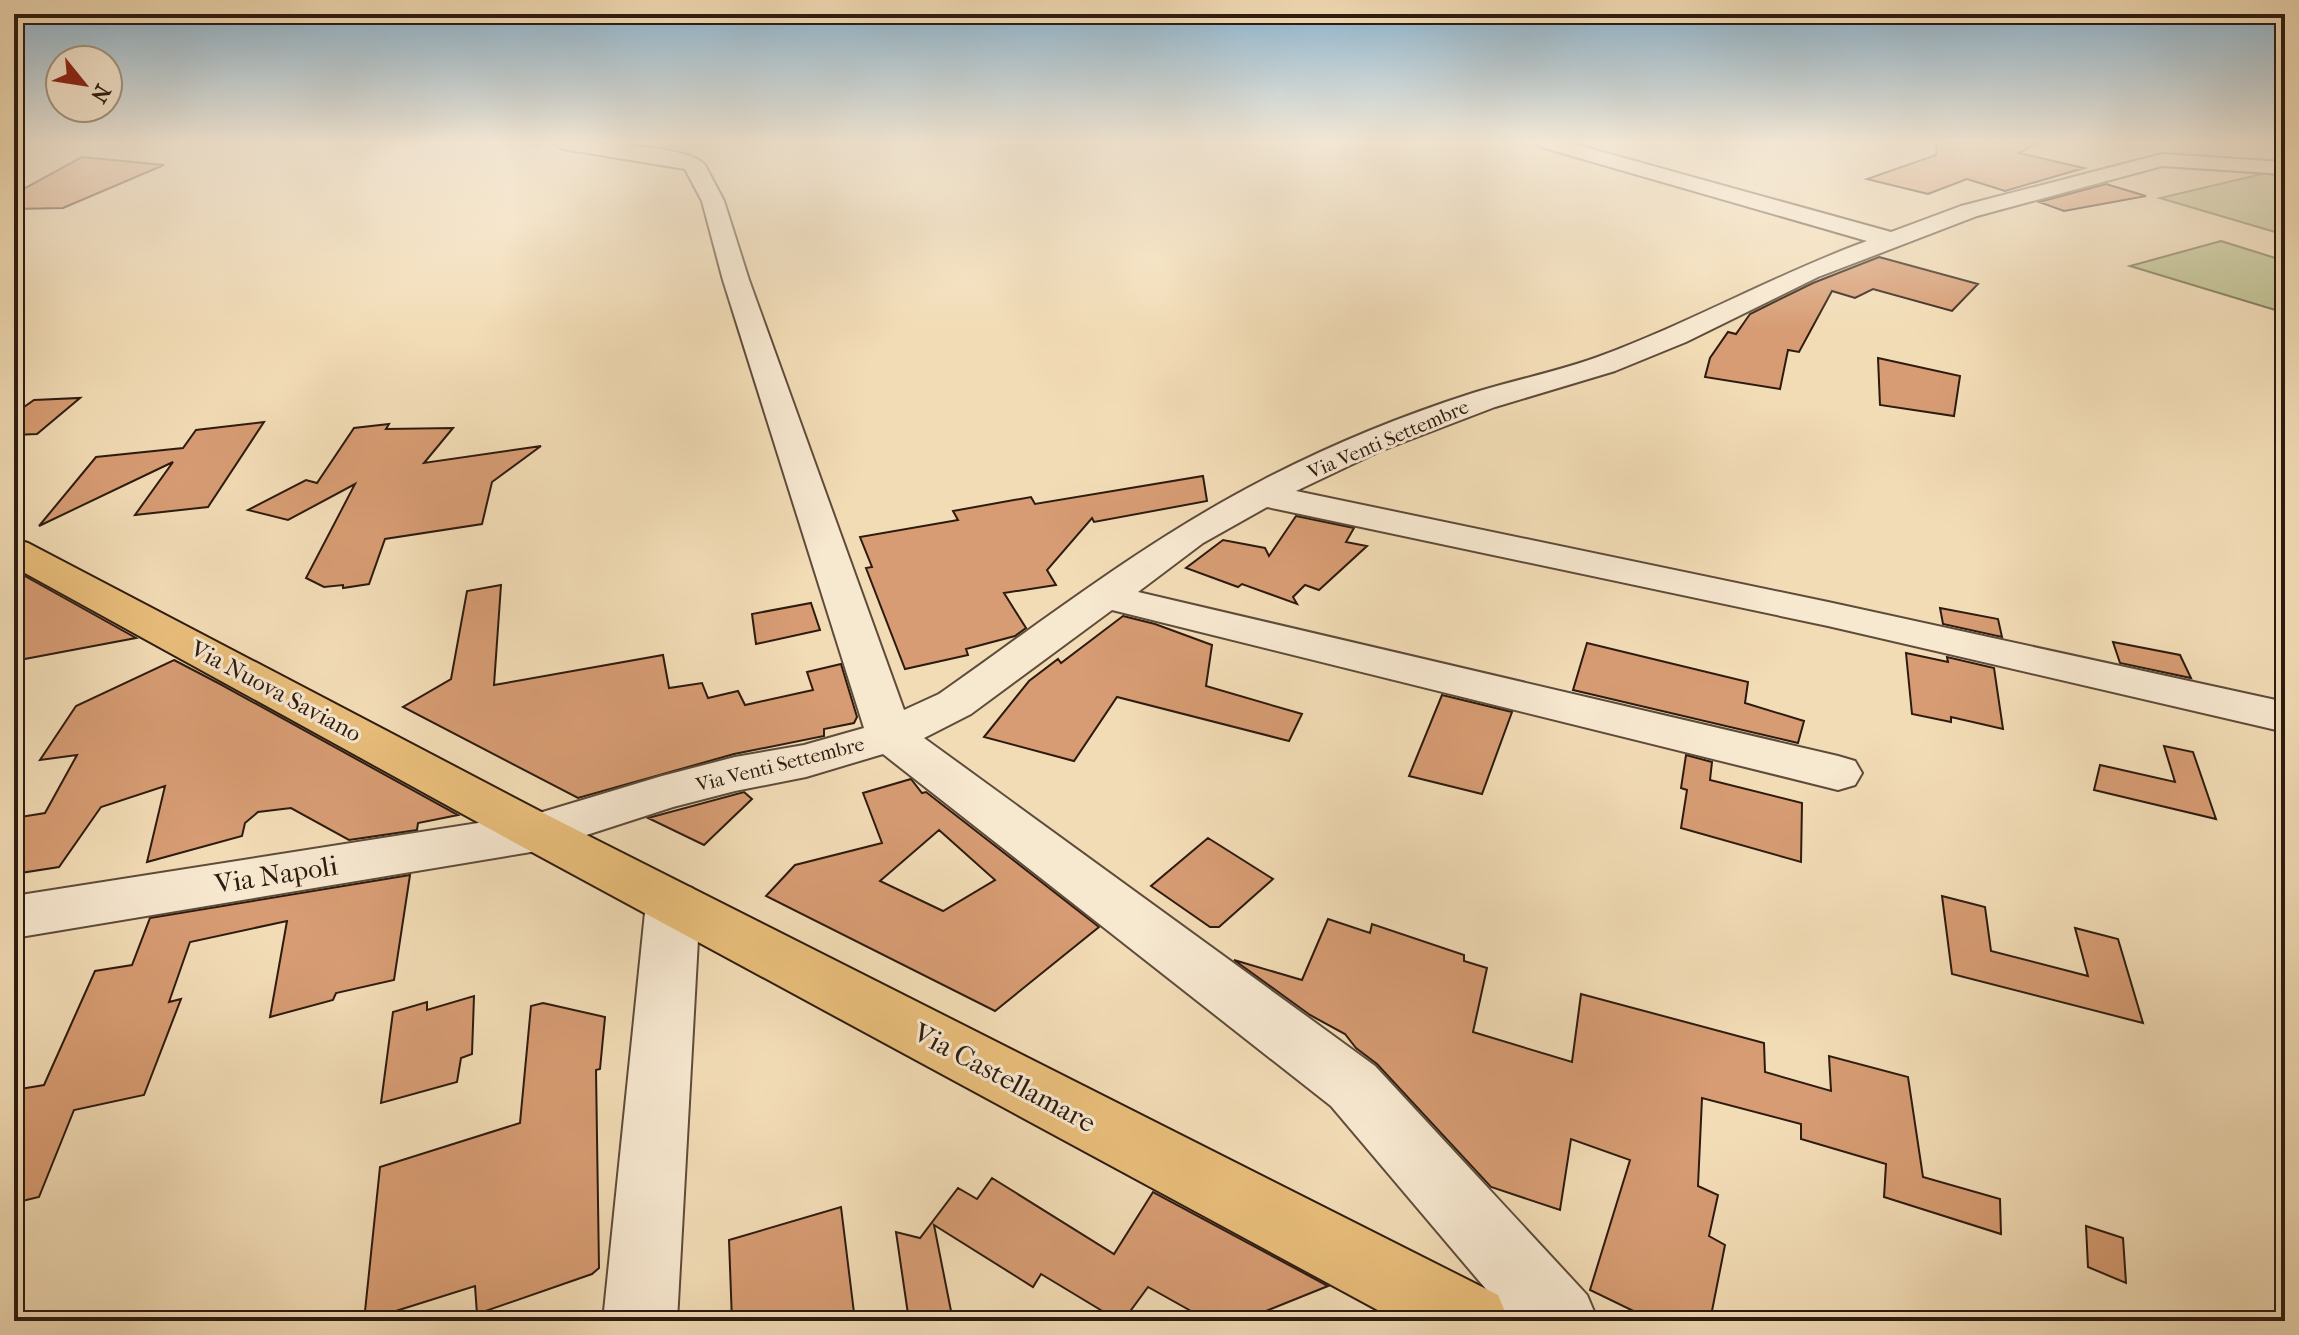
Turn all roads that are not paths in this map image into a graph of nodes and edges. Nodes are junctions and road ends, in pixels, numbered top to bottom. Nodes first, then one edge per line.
1 (714, 205) edge
2 (1769, 205) edge
3 (1991, 205) edge
4 (1889, 239) junction
5 (1261, 495) junction
6 (14, 551) edge
7 (1104, 596) junction
8 (2285, 717) edge
9 (890, 736) junction
10 (1838, 773) dead end
11 (537, 832) junction
12 (673, 903) junction
13 (14, 917) edge
14 (640, 1321) edge
15 (1472, 1321) edge
16 (1561, 1321) edge

1 - 9 street
2 - 4 street
3 - 4 street, Via Venti Settembre
4 - 5 street, Via Venti Settembre
5 - 7 street, Via Venti Settembre
5 - 8 street
6 - 11 main road, Via Nuova Saviano
7 - 9 street, Via Venti Settembre
7 - 10 street
9 - 11 street, Via Venti Settembre
9 - 16 street
11 - 12 main road, Via Castellamare
11 - 13 street, Via Napoli
12 - 14 street
12 - 15 main road, Via Castellamare

